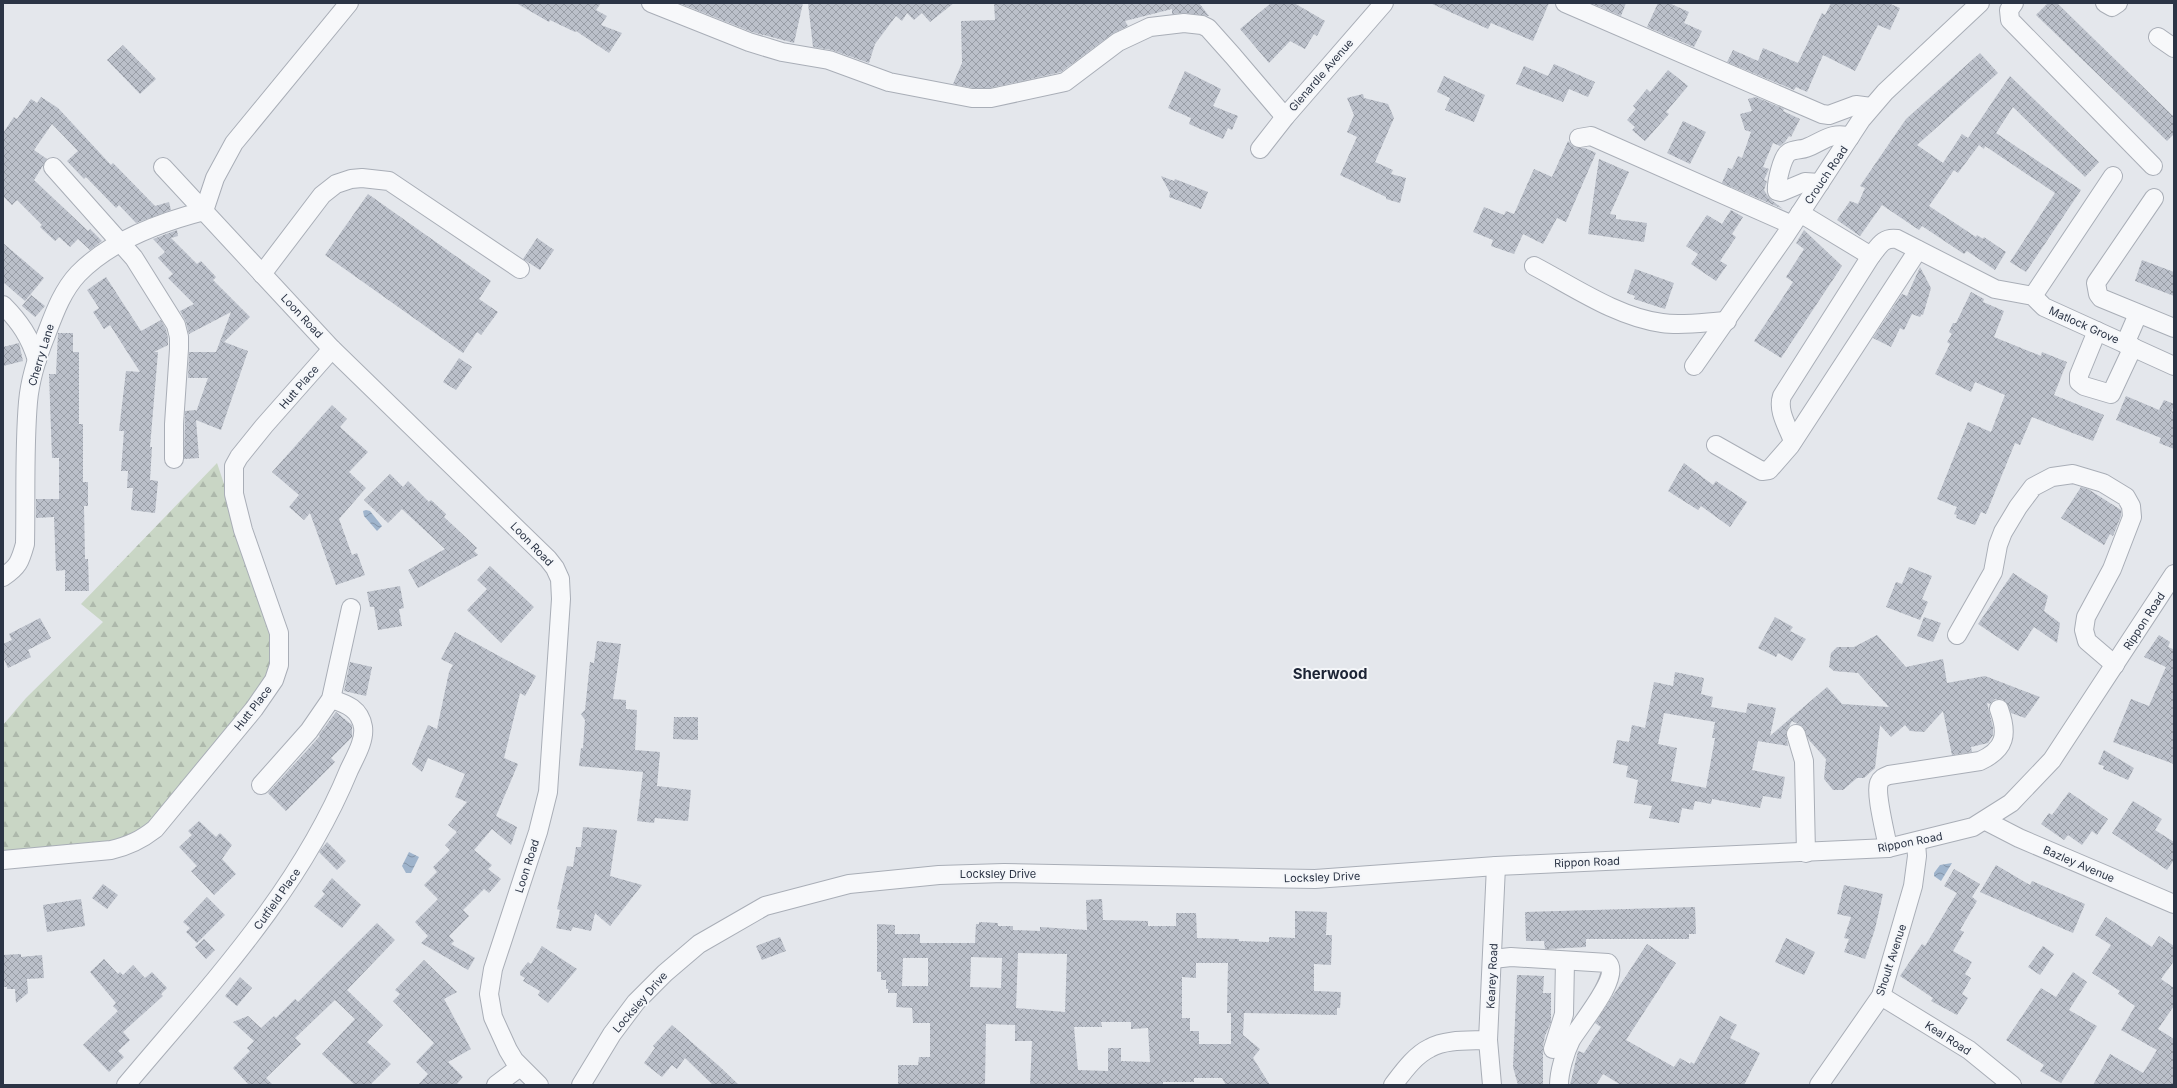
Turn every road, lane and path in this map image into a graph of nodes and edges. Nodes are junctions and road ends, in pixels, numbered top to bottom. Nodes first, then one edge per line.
1 (349, 3) edge
2 (651, 3) edge
3 (1384, 3) edge
4 (1565, 3) edge
5 (1980, 3) edge
6 (2014, 3) edge
7 (2105, 3) edge
8 (2118, 3) edge
9 (2158, 37) dead end
10 (2174, 48) edge
11 (1871, 107) junction
12 (1285, 117) junction
13 (1850, 137) junction
14 (1579, 138) dead end
15 (1260, 149) dead end
16 (2153, 166) dead end
17 (53, 167) dead end
18 (163, 167) dead end
19 (2113, 176) dead end
20 (1820, 183) junction
21 (2154, 198) dead end
22 (204, 211) junction
23 (1796, 219) junction
24 (122, 242) junction
25 (1918, 250) junction
26 (1871, 256) junction
27 (1534, 266) dead end
28 (520, 269) dead end
29 (262, 274) junction
30 (2033, 296) junction
31 (3, 305) edge
32 (2138, 314) junction
33 (1727, 321) junction
34 (2174, 328) edge
35 (2097, 331) junction
36 (2129, 346) junction
37 (332, 349) junction
38 (37, 360) junction
39 (1694, 366) dead end
40 (2174, 366) edge
41 (1793, 441) junction
42 (1716, 446) dead end
43 (174, 459) dead end
44 (2174, 574) edge
45 (3, 577) edge
46 (351, 608) dead end
47 (1958, 634) dead end
48 (2115, 665) junction
49 (331, 699) junction
50 (1999, 709) dead end
51 (1796, 734) dead end
52 (261, 785) dead end
53 (1986, 821) junction
54 (1916, 843) junction
55 (1888, 848) junction
56 (1806, 853) junction
57 (3, 860) edge
58 (1496, 866) junction
59 (2174, 904) edge
60 (1493, 959) junction
61 (1565, 961) junction
62 (1881, 996) junction
63 (1488, 1040) junction
64 (1553, 1049) dead end
65 (520, 1067) junction
66 (126, 1085) edge
67 (496, 1085) edge
68 (539, 1085) edge
69 (581, 1085) edge
70 (1393, 1085) edge
71 (1492, 1085) edge
72 (1559, 1085) edge
73 (1819, 1085) edge
74 (2012, 1085) edge

1 - 22 street
2 - 12 street
3 - 12 street, Glenardle Avenue
4 - 11 street
5 - 11 street, Crouch Road
6 - 16 street
7 - 8 street
9 - 10 street
11 - 13 street, Crouch Road
12 - 15 street, Glenardle Avenue
13 - 20 street, Crouch Road
13 - 20 street
14 - 23 street
17 - 24 street
18 - 22 street, Loon Road
19 - 30 street
20 - 23 street, Crouch Road
21 - 32 street
22 - 24 street, Cherry Lane
22 - 29 street, Loon Road
23 - 26 street
23 - 33 street, Crouch Road
24 - 38 street, Cherry Lane
24 - 43 street
25 - 26 street
25 - 30 street
25 - 41 street
26 - 41 street
27 - 33 street
28 - 29 street
29 - 37 street, Loon Road
30 - 35 street, Matlock Grove
31 - 38 street
32 - 34 street
32 - 36 street
33 - 39 street, Crouch Road
35 - 36 street, Matlock Grove
35 - 36 street
36 - 40 street, Matlock Grove
37 - 57 street, Hutt Place
37 - 65 street, Loon Road
38 - 45 street, Cherry Lane
41 - 42 street
44 - 48 street, Rippon Road
46 - 49 street
47 - 48 street
48 - 53 street, Rippon Road
49 - 52 street
49 - 66 street, Cutfield Place
50 - 55 street
51 - 56 street
53 - 54 street, Rippon Road
53 - 59 street, Bazley Avenue
54 - 55 street, Rippon Road
54 - 62 street, Shoult Avenue
55 - 56 street, Rippon Road
56 - 58 street, Rippon Road
58 - 60 street, Kearey Road
58 - 69 street, Locksley Drive
60 - 61 street
60 - 63 street, Kearey Road
61 - 64 street
61 - 72 street
62 - 73 street, Shoult Avenue
62 - 74 street, Keal Road
63 - 70 street
63 - 71 street, Kearey Road
65 - 67 street
65 - 68 street, Loon Road

